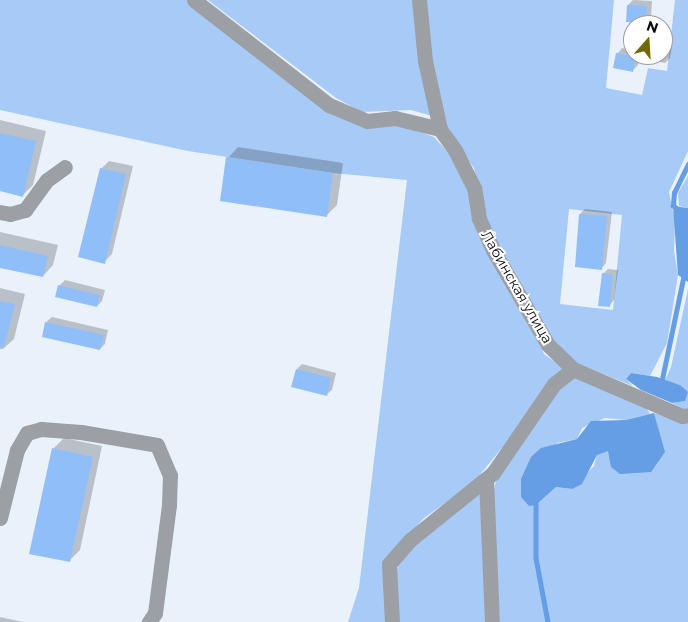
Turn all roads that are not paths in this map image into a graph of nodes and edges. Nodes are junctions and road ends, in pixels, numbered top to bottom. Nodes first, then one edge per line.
1 (194, 0) edge
2 (419, 0) edge
3 (440, 129) junction
4 (65, 166) dead end
5 (0, 212) edge
6 (573, 369) junction
7 (688, 415) edge
8 (486, 479) junction
9 (0, 518) edge
10 (150, 622) edge
11 (392, 622) edge
12 (492, 622) edge

1 - 3 street
2 - 3 street, Лабинская улица
3 - 6 street, Лабинская улица
4 - 5 street
6 - 7 street
6 - 8 street
8 - 11 street
8 - 12 street
9 - 10 street

